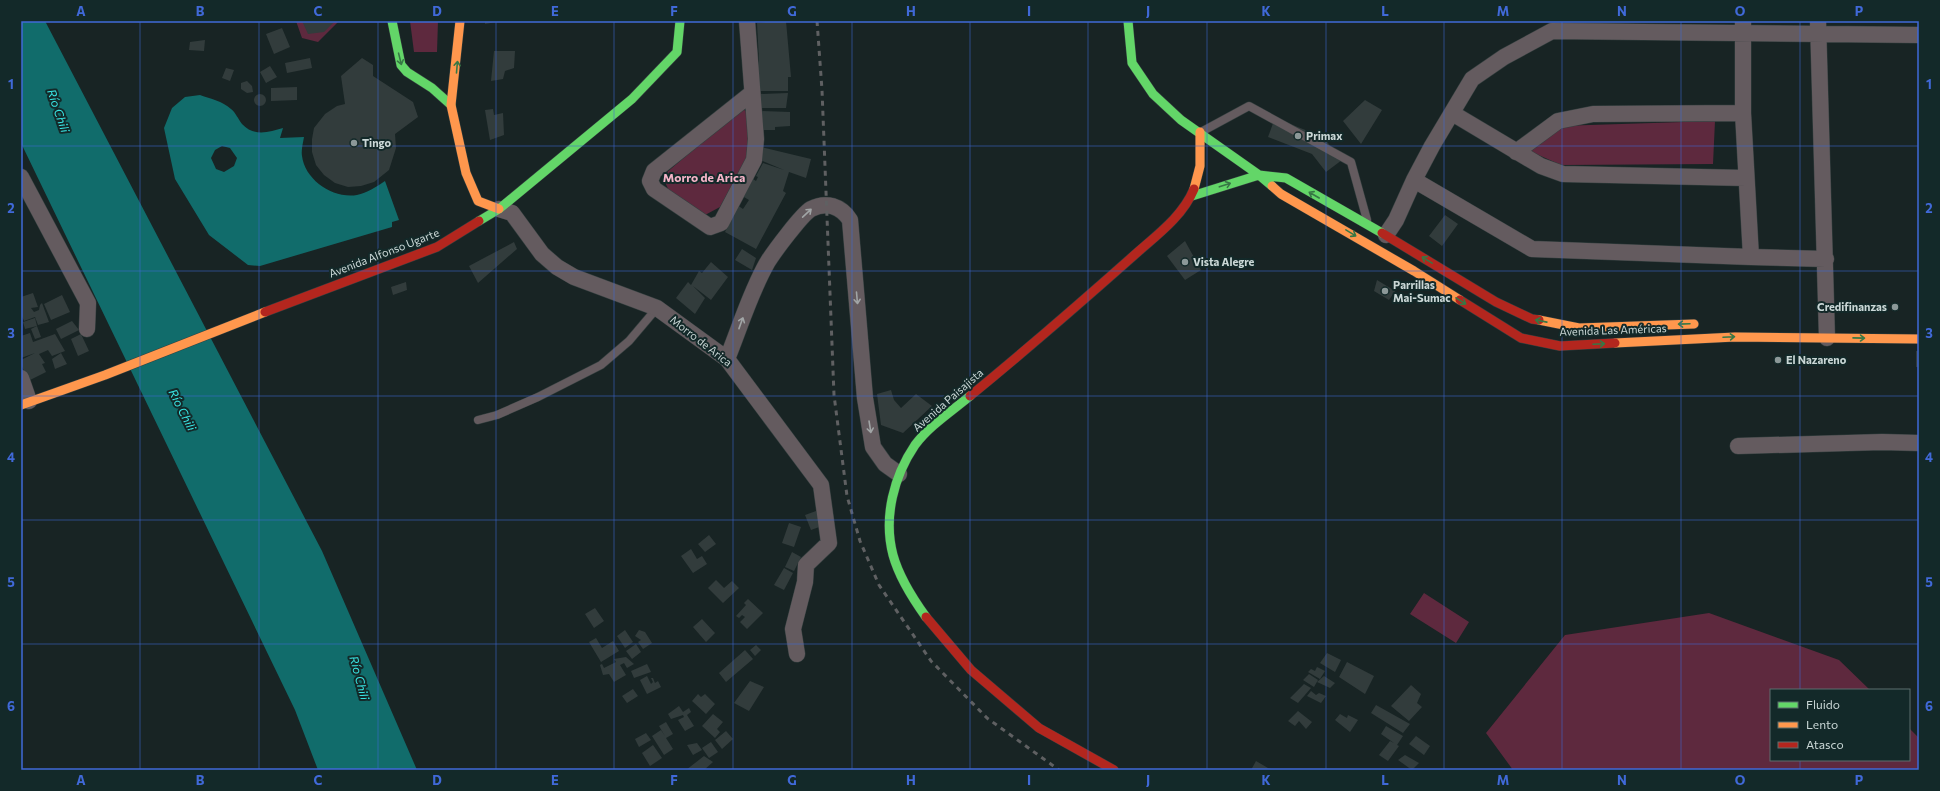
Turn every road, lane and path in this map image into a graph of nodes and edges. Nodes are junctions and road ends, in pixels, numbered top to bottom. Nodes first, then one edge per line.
1 (392, 21) edge
2 (460, 21) edge
3 (680, 21) edge
4 (747, 21) edge
5 (1128, 21) edge
6 (1590, 26) edge
7 (1743, 27) edge
8 (1818, 27) edge
9 (1890, 27) edge
10 (1919, 35) edge
11 (752, 93) junction
12 (451, 105) junction
13 (1452, 113) junction
14 (1743, 113) junction
15 (1200, 132) junction
16 (1516, 152) junction
17 (1259, 175) junction
18 (21, 177) edge
19 (1746, 178) junction
20 (1414, 180) junction
21 (1192, 196) junction
22 (499, 209) junction
23 (1369, 226) junction
24 (1386, 235) junction
25 (1751, 257) junction
26 (1826, 259) junction
27 (657, 308) junction
28 (1705, 324) dead end
29 (1827, 328) junction
30 (87, 329) dead end
31 (1919, 339) edge
32 (728, 360) junction
33 (21, 378) edge
34 (25, 403) edge
35 (478, 420) dead end
36 (1919, 443) edge
37 (1738, 446) dead end
38 (899, 474) junction
39 (797, 654) dead end
40 (1114, 770) edge

1 -> 12 main road
12 -> 2 main road
3 - 22 main road, Avenida Alfonso Ugarte
4 - 11 street
5 - 15 main road, Avenida Las Américas
6 - 7 street
6 - 13 street
7 - 8 street
7 - 14 street
8 - 9 street
8 - 26 street
9 - 10 street
11 - 11 street
12 - 22 main road
13 - 16 street
13 - 20 street
14 - 16 street
14 - 19 street
15 - 17 main road, Avenida Las Américas
15 - 21 main road, Avenida Paisajista
15 - 23 lane
16 - 19 street
21 -> 17 main road
23 -> 17 main road, Avenida Las Américas
17 -> 29 main road, Avenida Las Américas
18 - 30 street
19 - 25 street
20 - 24 street
20 - 25 street
21 - 38 main road, Avenida Paisajista
22 - 27 street, Morro de Arica
22 - 34 main road, Avenida Alfonso Ugarte
23 - 24 main road, Avenida Las Américas
28 -> 24 main road, Avenida Las Américas
25 - 26 street
26 - 29 street
27 - 32 street, Morro de Arica
27 - 35 lane
29 -> 31 main road, Avenida Las Américas
32 -> 38 street
32 - 39 street, Morro de Arica
33 - 34 street
36 - 37 street
38 - 40 main road, Avenida Paisajista

